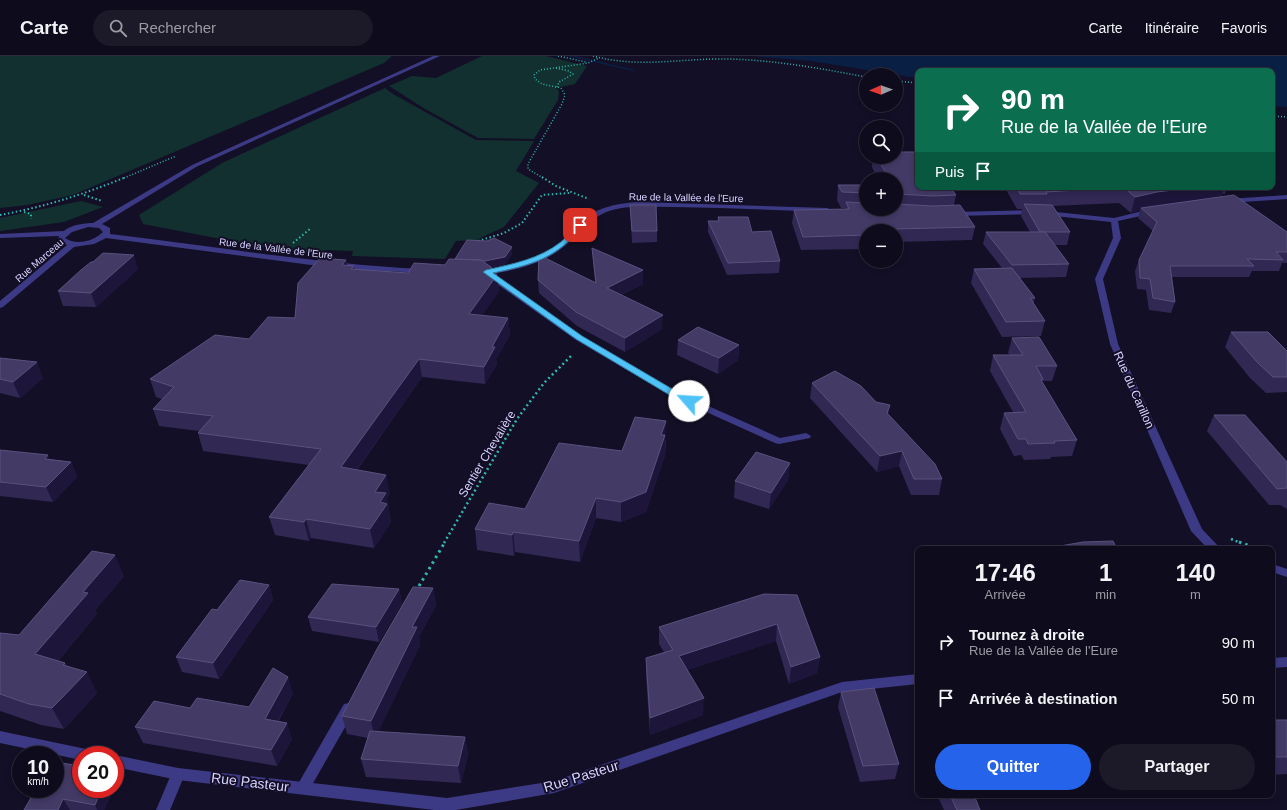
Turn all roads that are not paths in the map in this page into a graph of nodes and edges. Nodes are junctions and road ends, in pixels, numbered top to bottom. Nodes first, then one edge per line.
1 (437, 56) edge
2 (1287, 197) edge
3 (1220, 202) edge
4 (1159, 210) edge
5 (836, 211) edge
6 (945, 214) edge
7 (1114, 220) junction
8 (95, 225) junction
9 (65, 233) junction
10 (0, 236) edge
11 (104, 236) junction
12 (73, 244) junction
13 (431, 271) edge
14 (471, 272) edge
15 (486, 272) junction
16 (0, 305) edge
17 (806, 436) dead end
18 (1212, 546) edge
19 (1275, 569) edge
20 (1287, 573) edge
21 (1287, 662) edge
22 (1275, 663) edge
23 (915, 679) edge
24 (357, 694) edge
25 (0, 737) edge
26 (72, 752) edge
27 (124, 763) edge
28 (178, 774) junction
29 (303, 788) junction
30 (163, 810) edge

1 - 8 street
2 - 3 street
4 - 7 street
5 - 15 street, Rue de la Vallée de l'Eure
6 - 7 street
7 - 18 street, Rue du Carillon
8 - 9 street
8 - 11 street
9 - 10 street
9 - 12 street
11 - 12 street
11 - 13 street, Rue de la Vallée de l'Eure
12 - 16 street, Rue Marceau
14 - 15 street, Rue de la Vallée de l'Eure
15 - 17 street
19 - 20 street
21 - 22 street
23 - 29 street, Rue Pasteur
24 - 29 street
25 - 26 street
27 - 28 street, Rue Pasteur
28 - 29 street, Rue Pasteur
28 - 30 street

